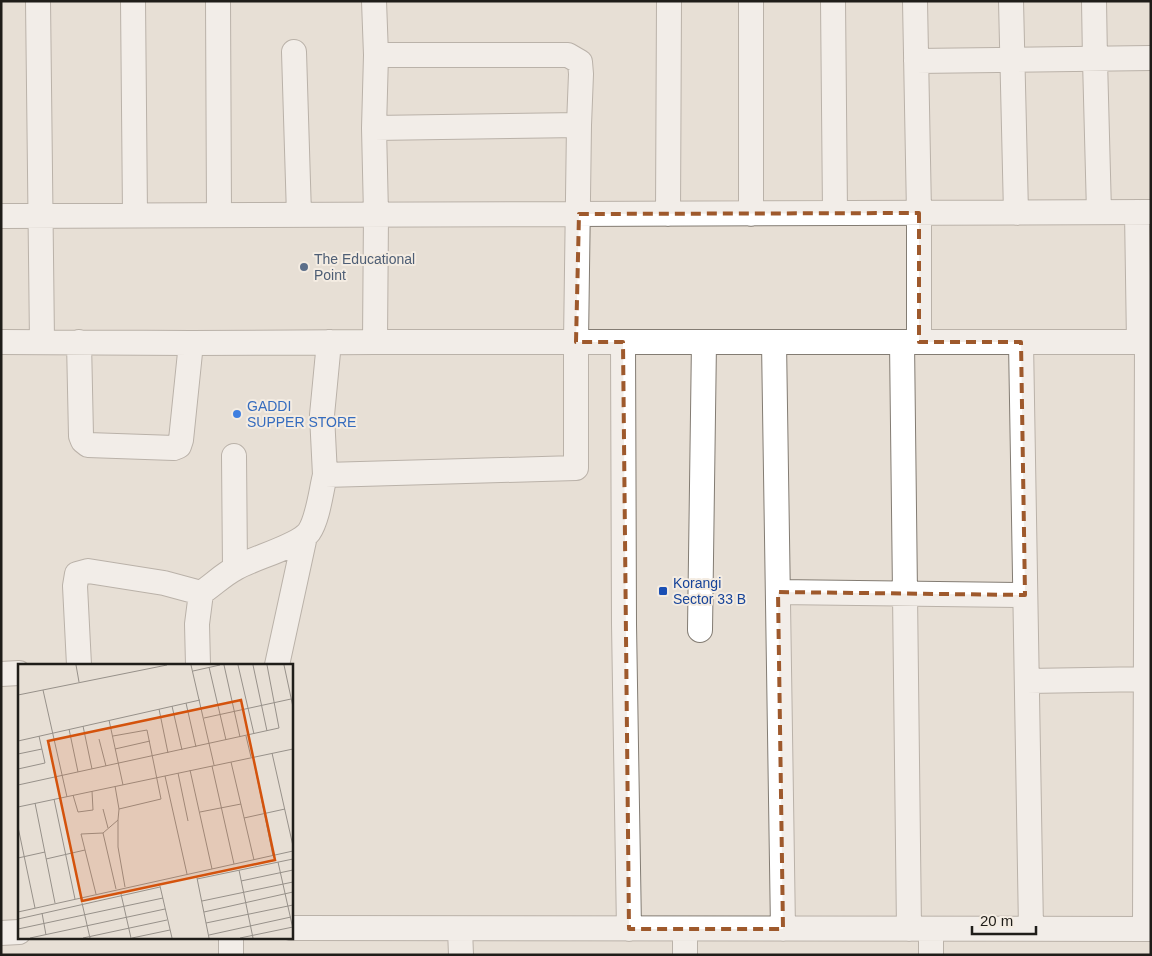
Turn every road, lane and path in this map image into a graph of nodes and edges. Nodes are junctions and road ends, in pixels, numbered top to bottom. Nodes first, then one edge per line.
1 (38, 1) edge
2 (133, 1) edge
3 (218, 1) edge
4 (374, 1) edge
5 (669, 1) edge
6 (751, 1) edge
7 (833, 1) edge
8 (915, 1) edge
9 (1011, 1) edge
10 (1094, 1) edge
11 (294, 52) dead end
12 (376, 55) junction
13 (1151, 58) edge
14 (1012, 59) junction
15 (1094, 60) junction
16 (916, 61) junction
17 (579, 125) junction
18 (374, 128) junction
19 (1016, 212) junction
20 (1099, 212) junction
21 (1144, 212) edge
22 (835, 213) junction
23 (919, 213) junction
24 (376, 214) junction
25 (579, 214) junction
26 (668, 214) junction
27 (751, 214) junction
28 (219, 215) junction
29 (299, 215) junction
30 (1, 216) edge
31 (41, 216) junction
32 (135, 216) junction
33 (1, 342) edge
34 (42, 342) junction
35 (79, 342) junction
36 (329, 342) junction
37 (375, 342) junction
38 (576, 342) junction
39 (623, 342) junction
40 (704, 342) junction
41 (774, 342) junction
42 (911, 342) junction
43 (1021, 342) junction
44 (1146, 342) edge
45 (191, 343) junction
46 (234, 456) dead end
47 (324, 475) junction
48 (305, 536) junction
49 (235, 568) junction
50 (778, 592) junction
51 (201, 593) junction
52 (906, 594) junction
53 (1025, 595) junction
54 (700, 630) dead end
55 (79, 664) edge
56 (198, 664) edge
57 (276, 664) edge
58 (18, 673) edge
59 (1, 674) edge
60 (1148, 679) edge
61 (1027, 681) junction
62 (292, 928) edge
63 (460, 929) junction
64 (629, 929) junction
65 (685, 929) junction
66 (783, 929) junction
67 (920, 929) junction
68 (1031, 929) junction
69 (1148, 929) edge
70 (18, 932) edge
71 (1, 933) edge
72 (231, 938) edge
73 (231, 955) edge
74 (461, 955) edge
75 (684, 955) edge
76 (931, 955) edge

1 - 31 street
2 - 32 street
3 - 28 street
4 - 12 street
5 - 26 street
6 - 27 street
7 - 22 street
8 - 16 street
9 - 14 street
10 - 15 street
11 - 29 street
12 - 17 street
12 - 18 street
13 - 15 street
14 - 15 street
14 - 16 street
14 - 19 street
15 - 20 street
16 - 23 street
17 - 18 street
17 - 25 street
18 - 24 street
19 - 20 street
19 - 23 street
20 - 21 street
21 - 44 street
22 - 23 street
22 - 27 street
23 - 42 street
24 - 25 street
24 - 29 street
24 - 37 street
25 - 26 street
25 - 38 street
26 - 27 street
28 - 29 street
28 - 32 street
30 - 31 street
31 - 32 street
31 - 34 street
33 - 34 street
34 - 35 street
35 - 45 street
35 - 45 street
36 - 37 street
36 - 45 street
36 - 47 street
37 - 38 street
38 - 39 street
38 - 47 street
39 - 40 street
39 - 64 street
40 - 41 street
40 - 54 street
41 - 42 street
41 - 50 street
42 - 43 street
42 - 52 street
43 - 44 street
43 - 53 street
44 - 60 street
46 - 49 street
47 - 48 street
48 - 49 street
48 - 57 street
49 - 51 street
50 - 52 street
50 - 66 street
51 - 55 street
51 - 56 street
52 - 53 street
52 - 67 street
53 - 61 street
58 - 59 street
60 - 61 street
60 - 69 street
61 - 68 street
62 - 63 street
63 - 64 street
63 - 74 street
64 - 65 street
65 - 66 street
65 - 75 street
66 - 67 street
67 - 68 street
67 - 76 street
68 - 69 street
70 - 71 street
72 - 73 street

